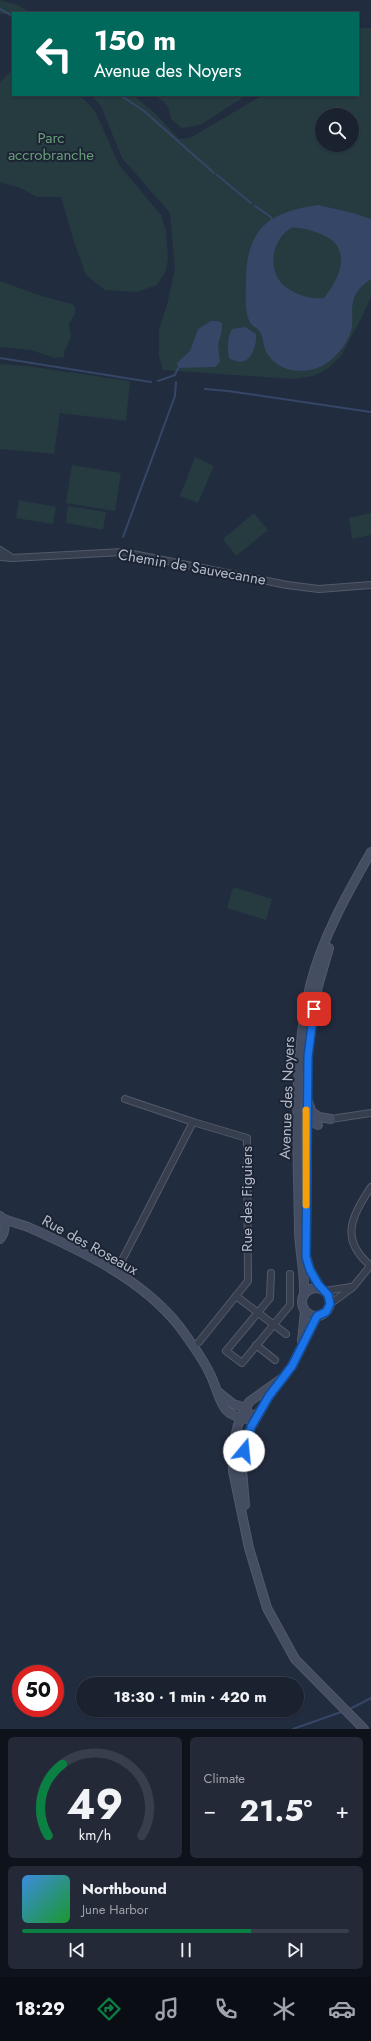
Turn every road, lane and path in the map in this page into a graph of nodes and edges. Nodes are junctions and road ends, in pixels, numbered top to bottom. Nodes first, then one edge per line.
1 (0, 550) edge
2 (0, 557) edge
3 (12, 558) junction
4 (371, 585) edge
5 (371, 852) edge
6 (352, 887) junction
7 (298, 1094) junction
8 (307, 1098) junction
9 (125, 1099) dead end
10 (371, 1113) edge
11 (331, 1119) junction
12 (306, 1120) junction
13 (193, 1122) junction
14 (318, 1125) junction
15 (306, 1139) junction
16 (371, 1187) edge
17 (1, 1217) edge
18 (17, 1224) junction
19 (5, 1229) junction
20 (0, 1239) edge
21 (371, 1265) edge
22 (116, 1272) junction
23 (271, 1273) dead end
24 (290, 1274) dead end
25 (354, 1287) junction
26 (323, 1290) junction
27 (304, 1294) junction
28 (236, 1296) junction
29 (330, 1304) junction
30 (305, 1311) junction
31 (257, 1312) junction
32 (317, 1316) junction
33 (273, 1324) junction
34 (286, 1334) dead end
35 (256, 1345) junction
36 (194, 1346) junction
37 (301, 1347) junction
38 (275, 1360) dead end
39 (284, 1377) junction
40 (218, 1392) junction
41 (246, 1408) junction
42 (260, 1412) junction
43 (245, 1418) junction
44 (246, 1445) junction
45 (248, 1548) junction
46 (356, 1726) edge
47 (364, 1729) edge

1 - 3 street
2 - 3 street, Chemin de Sauvecanne
3 - 4 street, Chemin de Sauvecanne
5 - 6 street, Avenue des Noyers
6 - 7 street, Avenue des Noyers
6 - 8 street, Avenue des Noyers
7 - 12 street
7 - 27 street, Avenue des Noyers
8 - 11 street
8 - 12 street, Avenue des Noyers
9 - 13 street
10 - 11 street
11 - 14 street
12 - 14 street
12 - 15 street, Avenue des Noyers
13 - 22 street
13 - 28 street, Rue des Figuiers
14 - 15 street
15 - 26 street, Avenue des Noyers
16 - 21 street
17 - 18 street, Rue des Roseaux
17 - 19 street, Rue des Roseaux
18 - 19 street, Rue des Roseaux
18 - 22 street, Rue des Roseaux
19 - 20 street
21 - 25 street
22 - 36 street, Rue des Roseaux
23 - 31 street
24 - 33 street
25 - 26 street
25 - 29 street
26 - 27 street
26 - 29 street
27 - 30 street
28 - 31 street
28 - 36 street, Rue des Figuiers
29 - 32 street
30 - 32 street
30 - 37 street
31 - 33 street
31 - 35 street
32 - 37 street
33 - 34 street
33 - 35 street
35 - 38 street
36 - 40 street, Rue des Roseaux
37 - 39 street
39 - 41 street
39 - 42 street
40 - 41 street, Rue des Roseaux
40 - 43 street, Rue des Roseaux
41 - 43 street
42 - 43 street
42 - 44 street
43 - 44 street
43 - 45 street
44 - 45 street
45 - 46 street
46 - 47 street

